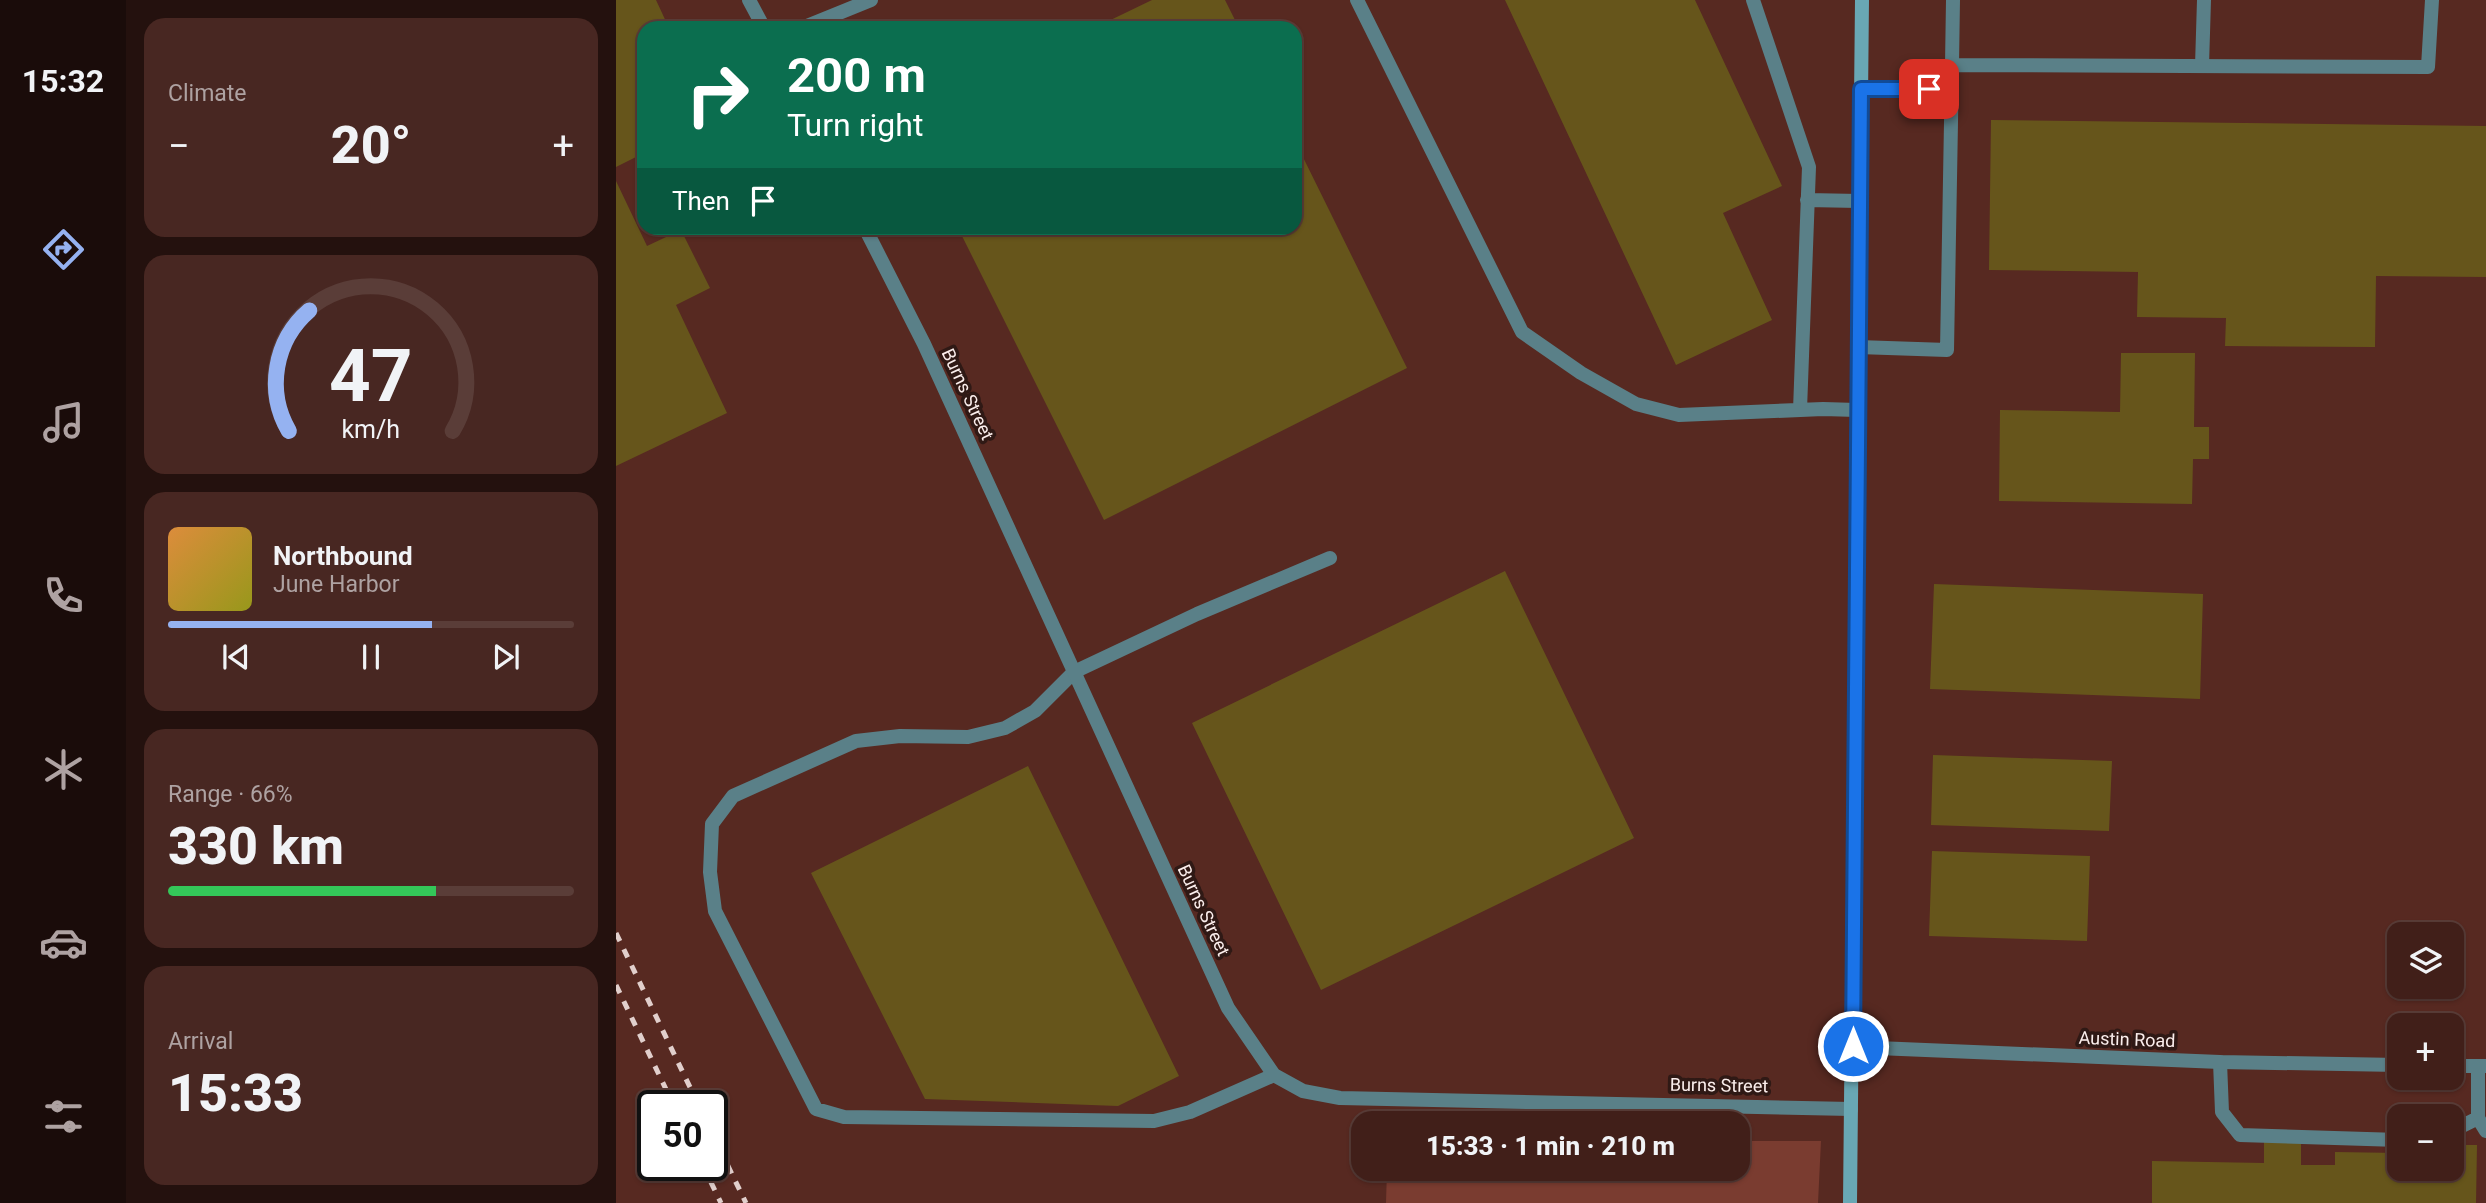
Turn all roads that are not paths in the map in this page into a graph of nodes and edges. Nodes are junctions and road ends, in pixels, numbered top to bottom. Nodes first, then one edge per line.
1 (749, 0) edge
2 (870, 0) edge
3 (1357, 0) edge
4 (1753, 0) edge
5 (1862, 0) edge
6 (1953, 0) edge
7 (2204, 0) edge
8 (2432, 0) edge
9 (760, 21) edge
10 (819, 21) edge
11 (1952, 65) junction
12 (2202, 66) junction
13 (1861, 89) junction
14 (1952, 89) junction
15 (1807, 200) junction
16 (1859, 201) junction
17 (869, 235) edge
18 (1858, 347) junction
19 (1800, 410) junction
20 (1857, 410) junction
21 (1331, 558) dead end
22 (1074, 672) junction
23 (1853, 1046) junction
24 (2220, 1062) junction
25 (2387, 1065) edge
26 (2464, 1066) edge
27 (2482, 1066) edge
28 (1274, 1075) junction
29 (1851, 1109) junction
30 (2482, 1124) edge
31 (2464, 1128) edge
32 (2387, 1140) edge
33 (1850, 1203) edge

1 - 9 street
2 - 10 street
3 - 19 street
4 - 15 street
5 - 13 main road
6 - 11 street
7 - 12 street
8 - 12 street
11 - 12 street
11 - 14 street
13 - 14 street
13 - 16 main road
14 - 18 street
15 - 16 street
15 - 19 street
16 - 18 main road
17 - 22 street, Burns Street
18 - 20 main road
19 - 20 street
20 - 23 main road
21 - 22 street
22 - 28 street, Burns Street
22 - 28 street
23 - 24 street, Austin Road
23 - 29 main road
24 - 25 street, Austin Road
24 - 32 street
26 - 27 street
27 - 30 street
28 - 29 street, Burns Street
29 - 33 main road
30 - 31 street

